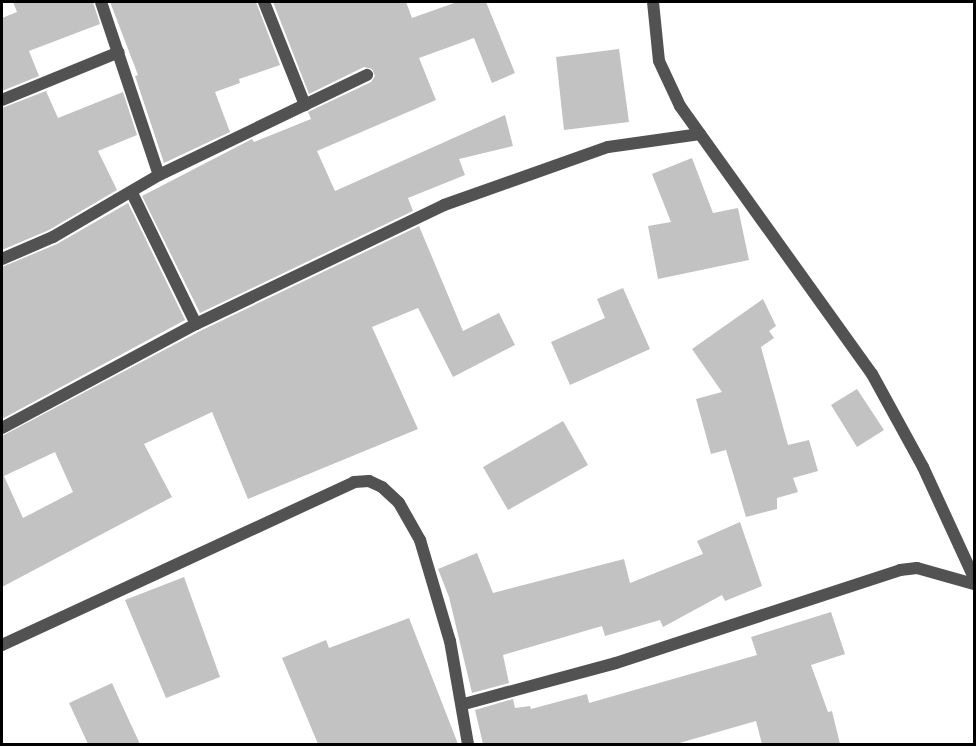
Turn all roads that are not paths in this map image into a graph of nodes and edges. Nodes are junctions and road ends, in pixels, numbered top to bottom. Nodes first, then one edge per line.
1 (101, 2) edge
2 (264, 2) edge
3 (653, 2) edge
4 (118, 52) junction
5 (367, 75) dead end
6 (2, 100) edge
7 (305, 105) junction
8 (700, 134) junction
9 (159, 175) junction
10 (132, 193) junction
11 (2, 259) edge
12 (196, 324) junction
13 (2, 428) edge
14 (975, 578) edge
15 (975, 584) edge
16 (2, 645) edge
17 (464, 704) junction
18 (468, 744) edge

1 - 4 street
2 - 7 street
3 - 8 street
4 - 6 street
4 - 9 street
5 - 7 street
7 - 9 street
8 - 12 street
8 - 14 street
9 - 10 street
10 - 11 street
10 - 12 street
12 - 13 street
15 - 17 street
16 - 17 street
17 - 18 street

